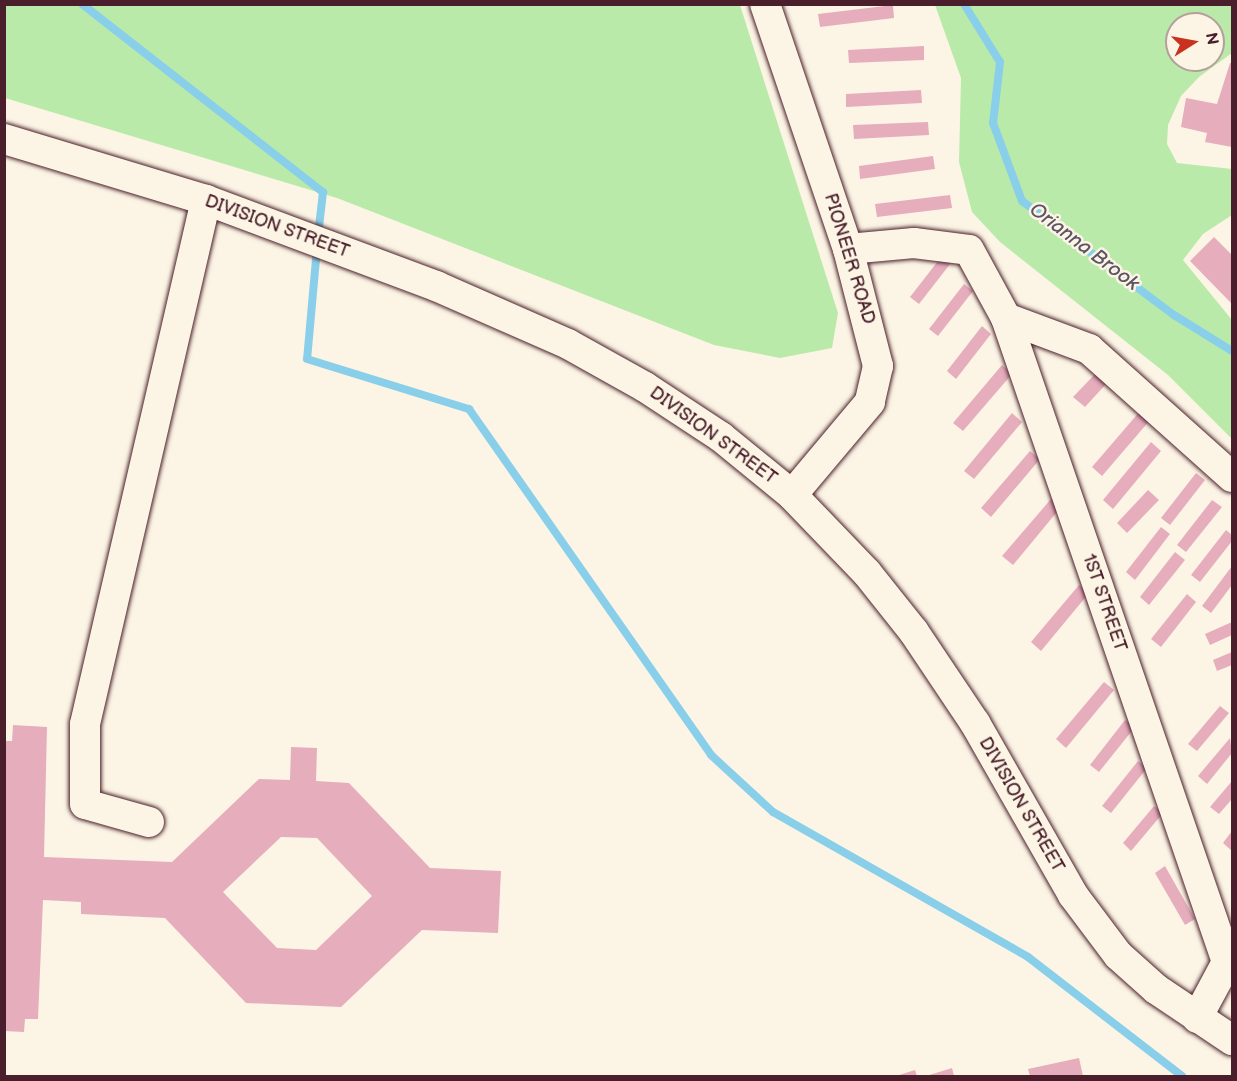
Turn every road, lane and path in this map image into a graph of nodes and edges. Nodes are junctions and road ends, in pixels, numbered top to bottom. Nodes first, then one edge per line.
1 (765, 4) edge
2 (4, 139) edge
3 (206, 200) junction
4 (848, 249) junction
5 (1006, 318) junction
6 (1233, 477) edge
7 (792, 495) junction
8 (149, 822) dead end
9 (1230, 962) edge
10 (1197, 1018) junction
11 (1233, 1040) edge

1 - 4 street, PIONEER ROAD
2 - 3 street, DIVISION STREET
3 - 7 street, DIVISION STREET
3 - 8 street
4 - 5 street, 1ST STREET
4 - 7 street, PIONEER ROAD
5 - 6 street
5 - 9 street, 1ST STREET
7 - 10 street, DIVISION STREET
9 - 10 street
10 - 11 street, DIVISION STREET

